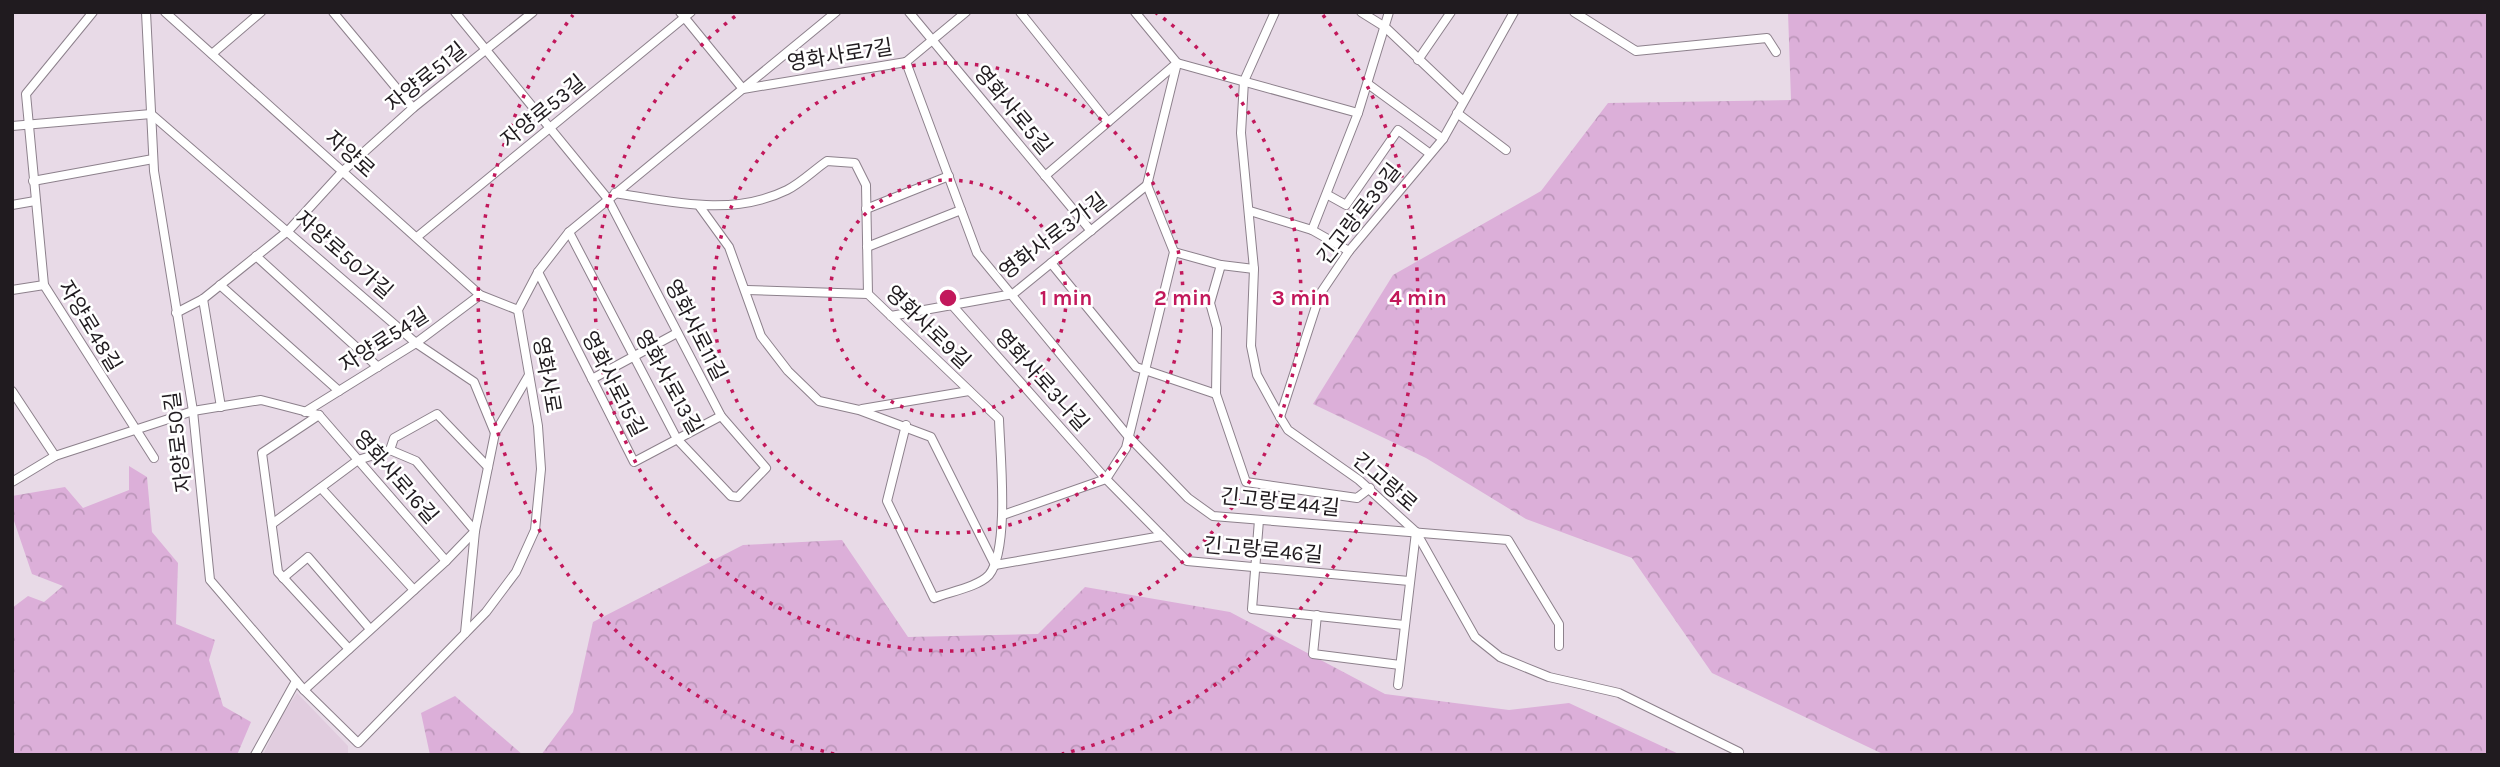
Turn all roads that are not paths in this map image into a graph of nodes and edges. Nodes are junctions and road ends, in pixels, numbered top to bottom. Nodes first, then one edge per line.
1 (93, 12) edge
2 (146, 12) edge
3 (165, 12) edge
4 (261, 12) edge
5 (333, 12) edge
6 (456, 12) edge
7 (533, 12) edge
8 (836, 12) edge
9 (909, 12) edge
10 (966, 12) edge
11 (1020, 12) edge
12 (1135, 12) edge
13 (1275, 12) edge
14 (1361, 12) edge
15 (1389, 12) edge
16 (1451, 12) edge
17 (1514, 12) edge
18 (1574, 12) edge
19 (685, 14) edge
20 (1385, 27) junction
21 (932, 40) junction
22 (486, 50) junction
23 (1776, 52) dead end
24 (212, 54) junction
25 (1418, 60) junction
26 (906, 62) junction
27 (1177, 63) junction
28 (1244, 81) junction
29 (1368, 84) junction
30 (743, 89) junction
31 (1462, 100) junction
32 (413, 108) junction
33 (1358, 113) junction
34 (1457, 113) junction
35 (151, 114) junction
36 (1108, 122) junction
37 (27, 124) junction
38 (12, 126) edge
39 (550, 128) junction
40 (1443, 138) junction
41 (1506, 150) dead end
42 (1429, 153) junction
43 (153, 159) junction
44 (343, 171) junction
45 (948, 176) junction
46 (1045, 176) junction
47 (33, 181) junction
48 (1147, 185) junction
49 (1328, 195) junction
50 (612, 196) junction
51 (35, 201) junction
52 (12, 205) edge
53 (700, 207) junction
54 (866, 209) junction
55 (961, 210) junction
56 (1250, 211) junction
57 (289, 230) junction
58 (1312, 230) junction
59 (1091, 231) junction
60 (569, 232) junction
61 (417, 237) junction
62 (867, 247) junction
63 (1349, 251) junction
64 (1174, 252) junction
65 (256, 256) junction
66 (1051, 263) junction
67 (1221, 264) junction
68 (1254, 269) junction
69 (538, 272) junction
70 (44, 285) junction
71 (220, 285) junction
72 (12, 290) edge
73 (747, 290) junction
74 (868, 293) junction
75 (1013, 294) junction
76 (480, 295) junction
77 (203, 299) junction
78 (952, 305) junction
79 (518, 310) junction
80 (176, 313) junction
81 (891, 316) junction
82 (677, 333) junction
83 (416, 343) junction
84 (635, 356) junction
85 (378, 367) junction
86 (1146, 372) junction
87 (529, 375) junction
88 (592, 380) junction
89 (12, 391) edge
90 (339, 391) junction
91 (969, 391) junction
92 (1216, 394) junction
93 (21, 406) junction
94 (221, 407) junction
95 (859, 410) junction
96 (12, 411) edge
97 (193, 411) junction
98 (305, 412) junction
99 (319, 415) junction
100 (721, 416) junction
101 (1280, 417) junction
102 (906, 425) junction
103 (134, 431) junction
104 (495, 433) junction
105 (1128, 436) junction
106 (677, 439) junction
107 (390, 450) junction
108 (55, 456) junction
109 (154, 458) dead end
110 (358, 460) junction
111 (488, 467) junction
112 (766, 468) joint
113 (1106, 479) junction
114 (12, 482) edge
115 (321, 488) junction
116 (1370, 488) junction
117 (1003, 515) junction
118 (1259, 520) junction
119 (272, 524) junction
120 (475, 531) junction
121 (1416, 532) junction
122 (1162, 536) junction
123 (446, 561) junction
124 (995, 565) junction
125 (1255, 567) junction
126 (284, 578) junction
127 (1409, 581) junction
128 (414, 590) junction
129 (1317, 615) junction
130 (1404, 625) junction
131 (370, 629) junction
132 (465, 634) junction
133 (1559, 646) dead end
134 (349, 649) junction
135 (1400, 665) junction
136 (296, 681) junction
137 (1398, 685) dead end
138 (304, 690) junction
139 (1739, 752) dead end
140 (255, 755) edge

1 - 37 street, 자양로48길
2 - 35 street, 자양로50길
3 - 24 street, 자양로
4 - 24 street
5 - 32 street
6 - 22 street, 영화사로11길
7 - 22 street, 자양로51길
8 - 30 street, 영화사로
9 - 21 street, 영화사로5길
10 - 21 street
11 - 36 street
12 - 27 street
13 - 28 street, 긴고랑로
14 - 20 street
15 - 20 street
16 - 25 street
17 - 31 street, 긴고랑로39길
18 - 23 street
19 - 30 street
19 - 39 street, 자양로53길
20 - 25 street
20 - 29 street
21 - 26 street
21 - 46 street, 영화사로5길
22 - 32 street, 자양로51길
22 - 39 street, 영화사로11길
24 - 44 street, 자양로
25 - 31 street
26 - 30 street, 영화사로7길
26 - 45 street, 영화사로7길
27 - 28 street
27 - 36 street
27 - 48 street
28 - 33 street
28 - 56 street, 긴고랑로
29 - 33 street
29 - 40 street
30 - 50 street, 영화사로
31 - 34 street, 긴고랑로39길
32 - 44 street, 자양로51길
33 - 49 street
34 - 40 street, 긴고랑로39길
34 - 41 street
35 - 37 street
35 - 43 street, 자양로50길
35 - 57 street, 자양로50가길
36 - 46 street
37 - 38 street
37 - 47 street, 자양로48길
39 - 50 street, 영화사로11길
39 - 61 street, 자양로53길
40 - 42 street, 긴고랑로39길
42 - 49 street, 긴고랑로39길
42 - 63 street, 긴고랑로39길
43 - 47 street
43 - 80 street, 자양로50길
44 - 57 street, 자양로51길
44 - 61 street, 자양로
45 - 54 street
45 - 55 street, 영화사로7길
46 - 59 street, 영화사로5길
47 - 51 street, 자양로48길
48 - 59 street, 영화사로3가길
48 - 64 street
49 - 58 street
50 - 53 street, 영화사로9길
50 - 60 street, 영화사로
50 - 82 street, 영화사로11길
51 - 52 street
51 - 70 street, 자양로48길
53 - 54 street, 영화사로9길
53 - 73 street
54 - 62 street, 영화사로9길
55 - 62 street
55 - 75 street, 영화사로7길
56 - 58 street
56 - 68 street, 긴고랑로
57 - 65 street, 자양로51길
57 - 83 street, 자양로50가길
58 - 63 street
59 - 66 street, 영화사로3가길
60 - 69 street, 영화사로
60 - 84 street, 영화사로13길
61 - 76 street, 자양로
62 - 74 street, 영화사로9길
63 - 101 street, 긴고랑로39길
64 - 67 street
64 - 86 street
65 - 71 street, 자양로51길
65 - 85 street
66 - 75 street, 영화사로3가길
66 - 86 street
67 - 68 street
67 - 92 street
68 - 101 street, 긴고랑로
69 - 79 street, 영화사로
69 - 88 street, 영화사로15길
70 - 72 street
70 - 103 street, 자양로48길
71 - 77 street, 자양로51길
71 - 90 street
73 - 74 street
73 - 95 street
74 - 81 street, 영화사로9길
75 - 78 street, 영화사로3가길
75 - 105 street, 영화사로7길
76 - 79 street, 자양로
76 - 83 street, 자양로54길
77 - 80 street, 자양로51길
77 - 94 street
78 - 81 street, 영화사로3가길
78 - 113 street, 영화사로3나길
79 - 87 street, 영화사로
80 - 97 street, 자양로50길
81 - 91 street, 영화사로9길
82 - 84 street
82 - 100 street, 영화사로11길
83 - 85 street, 자양로54길
83 - 104 street, 자양로50가길
84 - 88 street
84 - 106 street, 영화사로13길
85 - 90 street, 자양로54길
86 - 92 street
86 - 105 street
87 - 104 street
87 - 132 street, 영화사로
88 - 106 street, 영화사로15길
89 - 93 street
90 - 98 street, 자양로54길
91 - 95 street, 영화사로9길
91 - 117 street, 영화사로9길
92 - 116 street
93 - 96 street
93 - 108 street
94 - 97 street
94 - 98 street
95 - 102 street
97 - 103 street
97 - 136 street, 자양로50길
98 - 99 street
99 - 110 street, 영화사로16길
99 - 119 street
100 - 106 street, 영화사로15길
100 - 112 street, 영화사로11길
101 - 116 street, 긴고랑로
102 - 124 street
102 - 124 street
103 - 108 street
103 - 109 street, 자양로48길
104 - 111 street
105 - 113 street
105 - 118 street, 긴고랑로44길
106 - 112 street, 영화사로13길
107 - 110 street
107 - 111 street, 영화사로16길
107 - 120 street
108 - 114 street
110 - 115 street
110 - 123 street, 영화사로16길
111 - 120 street
113 - 117 street
113 - 122 street, 긴고랑로46길
115 - 119 street
115 - 128 street
116 - 121 street, 긴고랑로
117 - 124 street, 영화사로9길
118 - 121 street, 긴고랑로44길
118 - 125 street
119 - 126 street
120 - 123 street
120 - 132 street
121 - 127 street
121 - 133 street, 긴고랑로44길
121 - 139 street, 긴고랑로
122 - 124 street
122 - 125 street, 긴고랑로46길
123 - 128 street
125 - 127 street, 긴고랑로46길
125 - 129 street
126 - 131 street
126 - 134 street
127 - 130 street
128 - 131 street
129 - 130 street
129 - 135 street
130 - 135 street
131 - 134 street
132 - 138 street, 영화사로
134 - 138 street
135 - 137 street
136 - 138 street, 자양로50길
136 - 140 street

